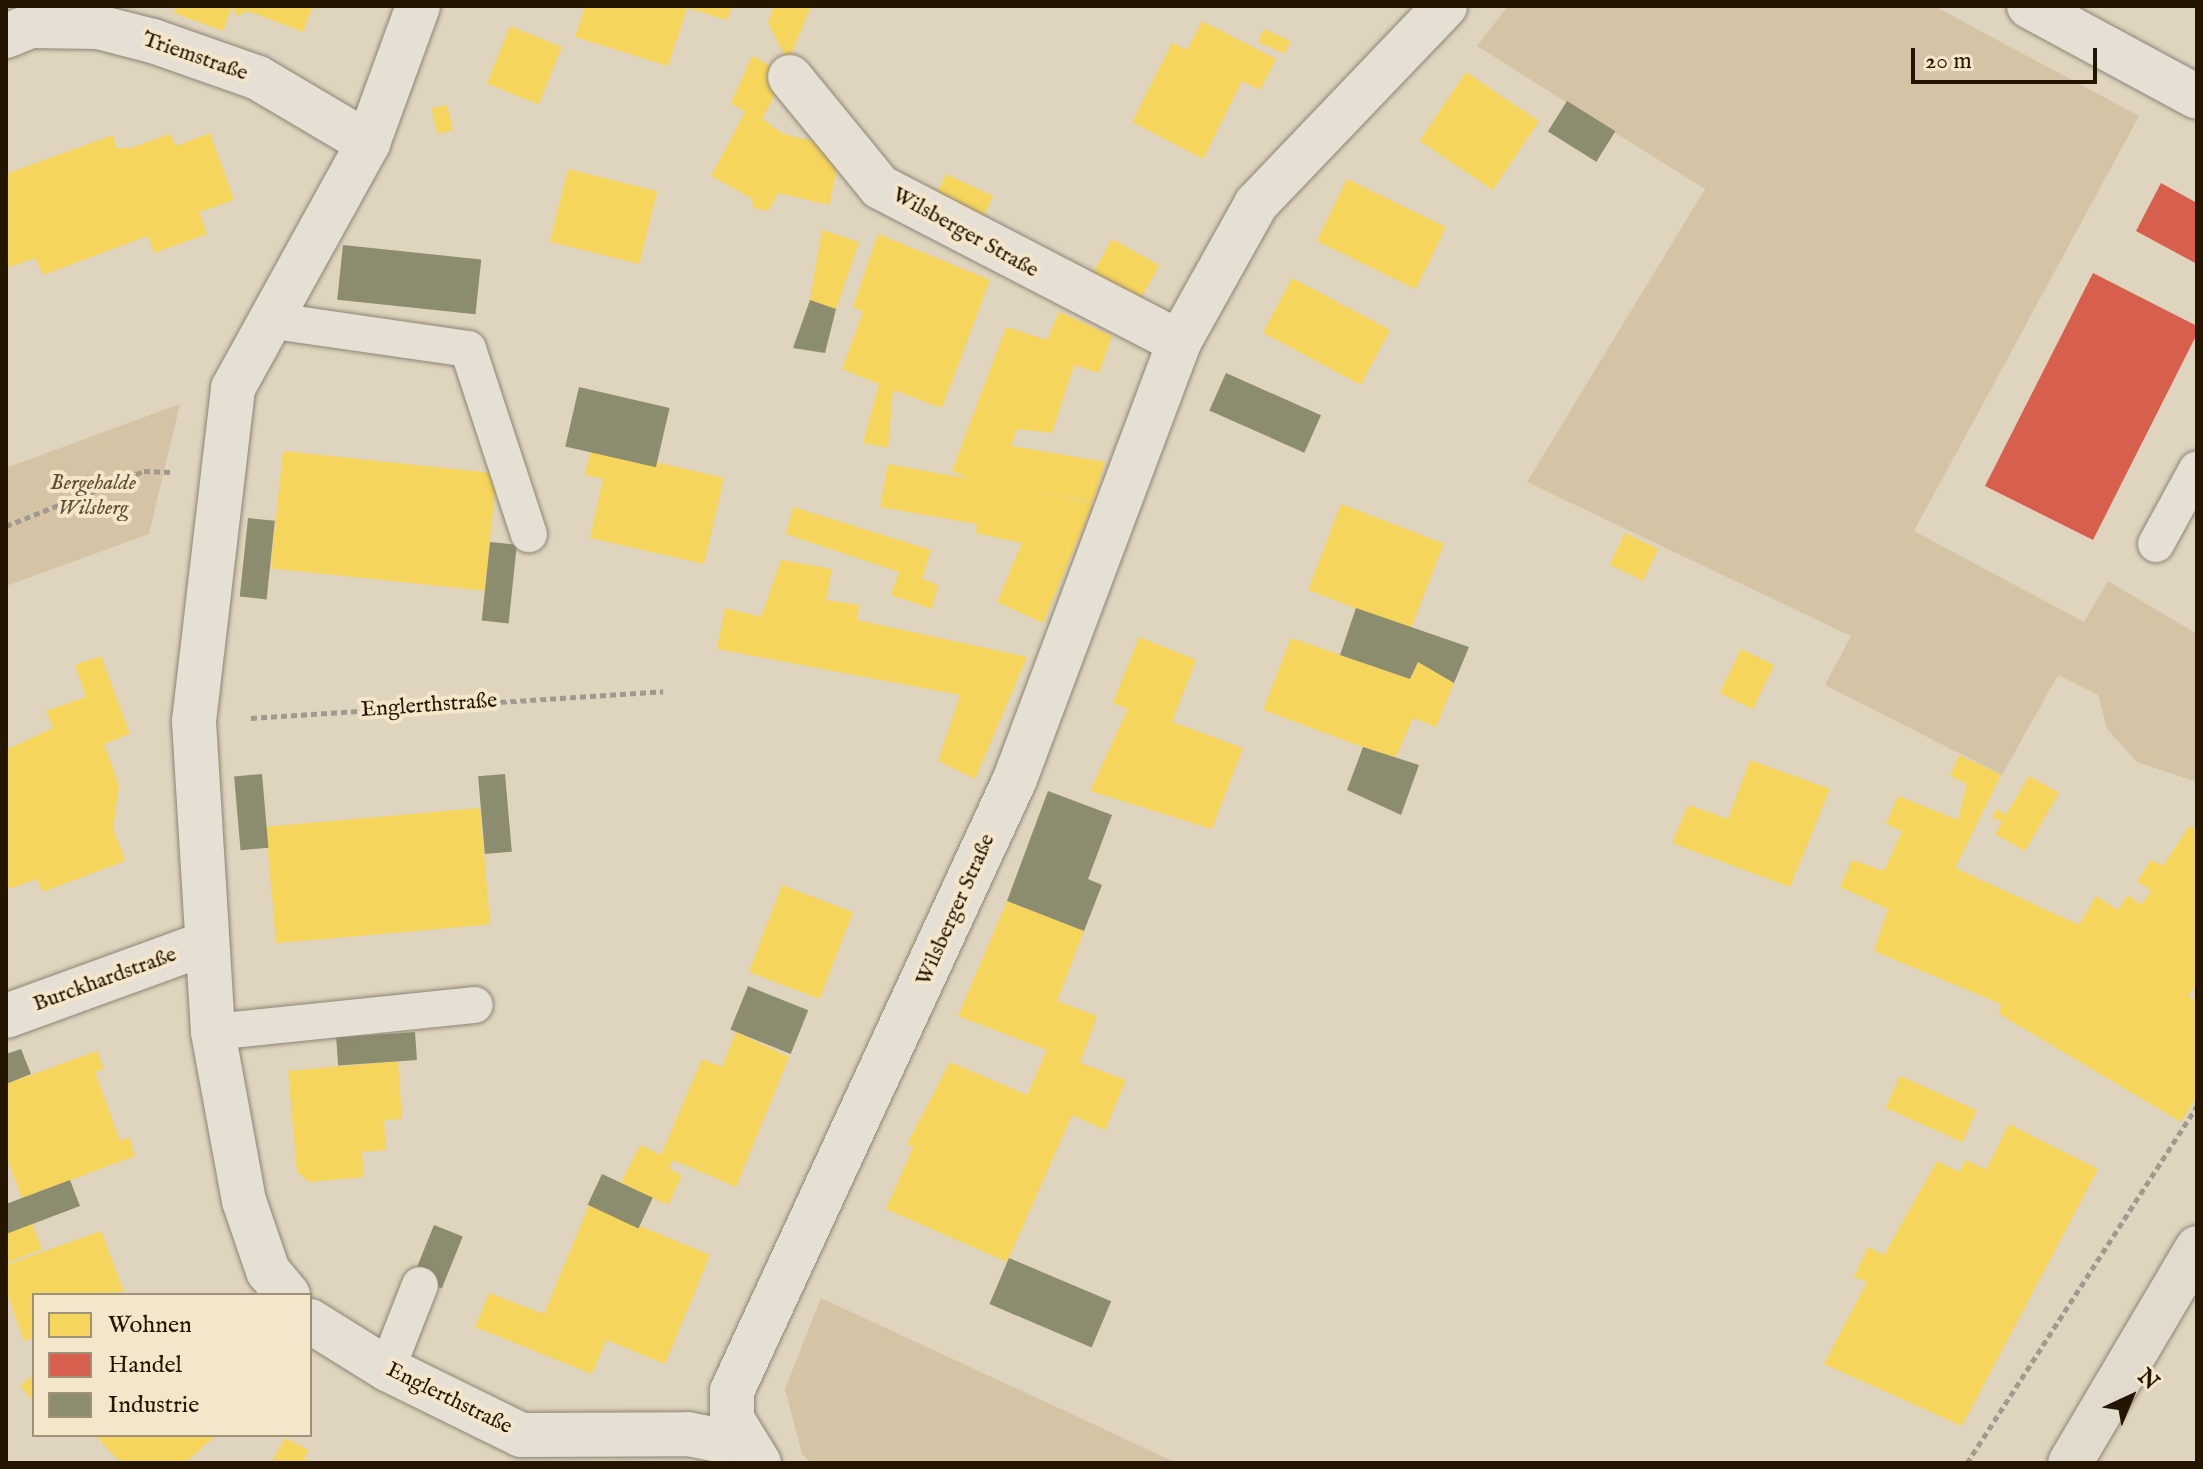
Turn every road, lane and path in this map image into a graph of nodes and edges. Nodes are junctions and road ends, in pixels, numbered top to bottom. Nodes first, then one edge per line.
1 (418, 6) edge
2 (1445, 6) edge
3 (2029, 6) edge
4 (25, 23) edge
5 (790, 77) dead end
6 (2197, 97) edge
7 (368, 143) junction
8 (267, 320) junction
9 (1179, 342) junction
10 (2197, 469) edge
11 (219, 473) junction
12 (6, 526) edge
13 (529, 534) dead end
14 (2156, 544) dead end
15 (663, 691) dead end
16 (194, 721) junction
17 (204, 944) junction
18 (475, 1005) dead end
19 (6, 1016) edge
20 (213, 1032) junction
21 (2197, 1106) edge
22 (2197, 1248) edge
23 (420, 1285) dead end
24 (286, 1293) edge
25 (312, 1322) edge
26 (387, 1369) junction
27 (751, 1454) edge
28 (1967, 1463) edge
29 (2070, 1463) edge

1 - 7 street
2 - 9 street, Wilsberger Straße
3 - 6 street
4 - 7 street, Triemstraße
5 - 9 street, Wilsberger Straße
7 - 8 street
8 - 11 street
8 - 13 lane
9 - 27 street, Wilsberger Straße
10 - 14 lane
11 - 12 path
11 - 16 street
15 - 16 path, Englerthstraße
16 - 17 street
17 - 19 street, Burckhardstraße
17 - 20 street
18 - 20 lane
20 - 24 street
21 - 28 path
22 - 29 main road
23 - 26 lane
25 - 26 street, Englerthstraße
26 - 27 street, Englerthstraße

